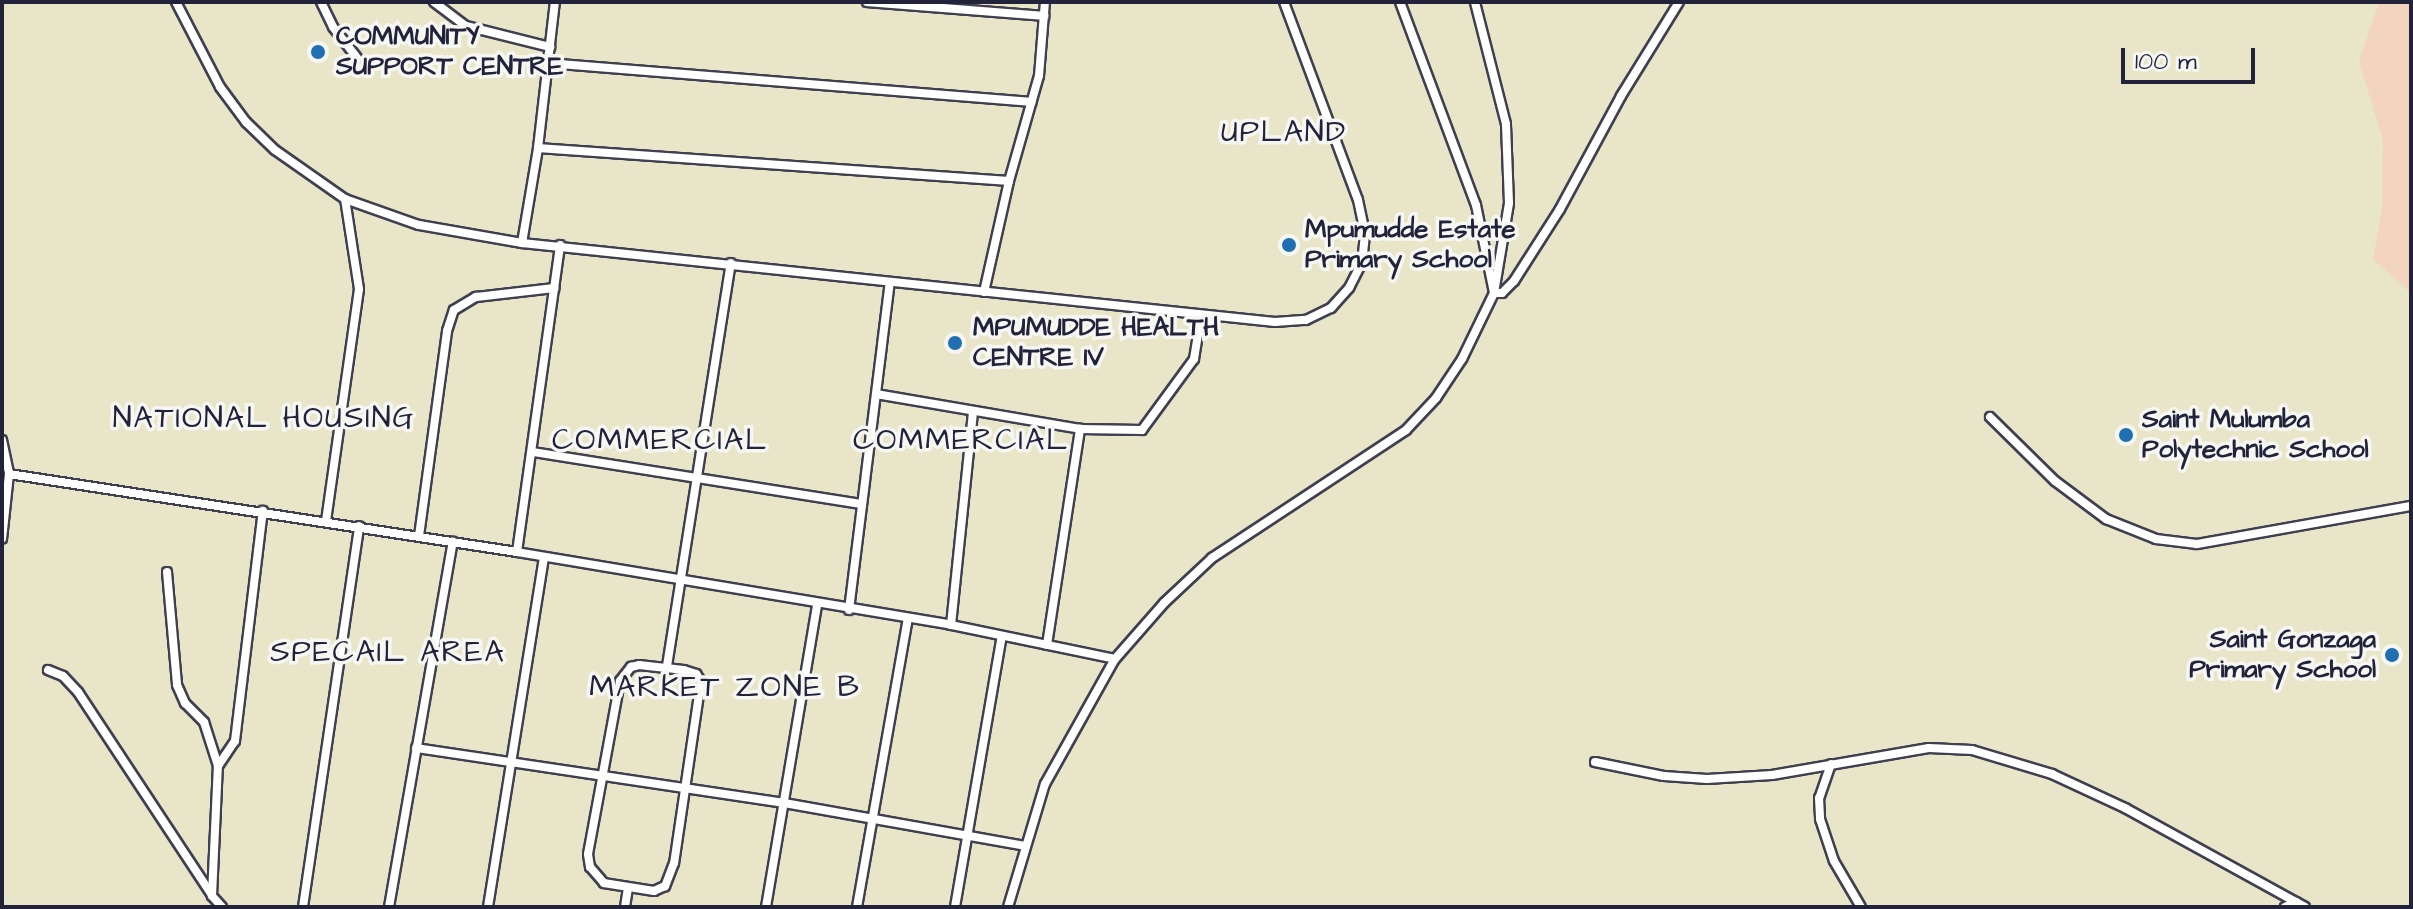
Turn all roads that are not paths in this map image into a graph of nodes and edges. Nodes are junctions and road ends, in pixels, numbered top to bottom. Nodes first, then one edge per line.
1 (176, 2) edge
2 (321, 2) edge
3 (434, 2) edge
4 (555, 2) edge
5 (867, 2) edge
6 (1045, 2) edge
7 (1284, 2) edge
8 (1400, 2) edge
9 (1475, 2) edge
10 (1679, 2) edge
11 (1044, 16) junction
12 (550, 47) junction
13 (357, 58) dead end
14 (548, 63) junction
15 (1031, 102) junction
16 (538, 148) junction
17 (1009, 181) junction
18 (345, 199) junction
19 (522, 243) junction
20 (560, 245) junction
21 (731, 263) junction
22 (890, 283) junction
23 (554, 288) junction
24 (984, 292) junction
25 (1494, 293) junction
26 (1201, 316) junction
27 (876, 394) junction
28 (973, 411) junction
29 (1990, 417) dead end
30 (1080, 429) junction
31 (2, 440) edge
32 (533, 452) junction
33 (9, 474) junction
34 (697, 478) junction
35 (862, 504) junction
36 (2411, 506) edge
37 (263, 511) junction
38 (326, 521) junction
39 (359, 526) junction
40 (419, 536) junction
41 (2, 539) edge
42 (453, 542) junction
43 (517, 552) junction
44 (544, 558) junction
45 (167, 572) dead end
46 (681, 582) junction
47 (817, 605) junction
48 (849, 610) junction
49 (908, 619) junction
50 (951, 625) junction
51 (1002, 636) junction
52 (1047, 645) junction
53 (1115, 659) junction
54 (667, 666) junction
55 (48, 670) dead end
56 (416, 748) junction
57 (511, 761) junction
58 (1595, 762) dead end
59 (1831, 764) junction
60 (218, 766) junction
61 (601, 774) junction
62 (686, 787) junction
63 (784, 803) junction
64 (872, 819) junction
65 (967, 836) junction
66 (1025, 846) junction
67 (628, 888) junction
68 (212, 896) junction
69 (2296, 902) junction
70 (222, 907) edge
71 (303, 907) edge
72 (389, 907) edge
73 (488, 907) edge
74 (625, 907) edge
75 (766, 907) edge
76 (857, 907) edge
77 (955, 907) edge
78 (1008, 907) edge
79 (1861, 907) edge
80 (2285, 907) edge
81 (2305, 907) edge

1 - 18 street
2 - 13 street
3 - 12 street
4 - 12 street
5 - 11 street
6 - 11 street
7 - 26 street
8 - 25 street
9 - 25 street
10 - 25 street
11 - 15 street
12 - 14 street
14 - 15 street
14 - 16 street
15 - 17 street
16 - 17 street
16 - 19 street
17 - 24 street
18 - 19 street
18 - 38 street
19 - 20 street
20 - 21 street
20 - 23 street
21 - 22 street
21 - 34 street
22 - 24 street
22 - 27 street
23 - 32 street
23 - 40 street
24 - 26 street
25 - 53 street
26 - 30 street
27 - 28 street
27 - 35 street
28 - 30 street
28 - 50 street
29 - 36 street
30 - 52 street
31 - 33 street
32 - 34 street
32 - 43 street
33 - 37 street
33 - 41 street
34 - 35 street
34 - 46 street
35 - 48 street
37 - 38 street
37 - 60 street
38 - 39 street
39 - 40 street
39 - 71 street
40 - 42 street
42 - 43 street
42 - 56 street
43 - 44 street
44 - 46 street
44 - 57 street
45 - 60 street
46 - 47 street
46 - 54 street
47 - 48 street
47 - 63 street
48 - 49 street
49 - 50 street
49 - 64 street
50 - 51 street
51 - 52 street
51 - 65 street
52 - 53 street
53 - 66 street
54 - 61 street
54 - 62 street
55 - 68 street
56 - 57 street
56 - 72 street
57 - 61 street
57 - 73 street
58 - 59 street
59 - 69 street
59 - 79 street
60 - 68 street
61 - 62 street
61 - 67 street
62 - 63 street
62 - 67 street
63 - 64 street
63 - 75 street
64 - 65 street
64 - 76 street
65 - 66 street
65 - 77 street
66 - 78 street
67 - 74 street
68 - 70 street
69 - 80 street
69 - 81 street

